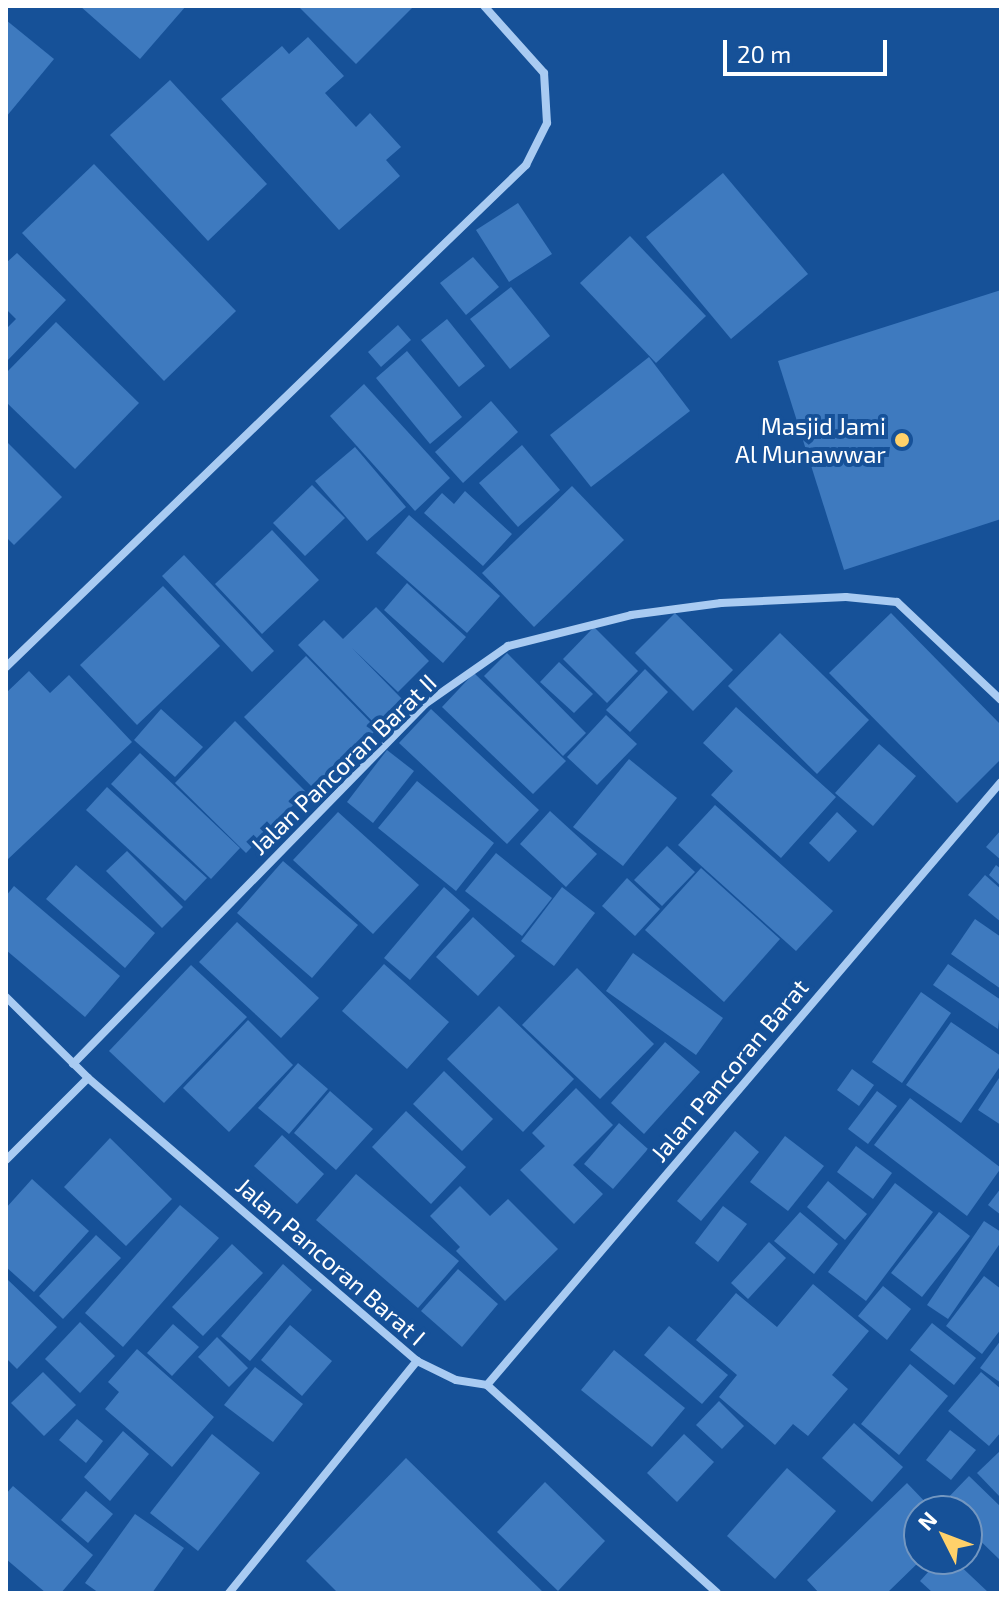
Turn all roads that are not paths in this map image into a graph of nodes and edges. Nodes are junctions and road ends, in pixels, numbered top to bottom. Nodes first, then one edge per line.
1 (484, 6) edge
2 (6, 667) edge
3 (1001, 700) edge
4 (1001, 782) edge
5 (6, 997) edge
6 (73, 1064) junction
7 (88, 1078) junction
8 (6, 1160) edge
9 (417, 1361) junction
10 (487, 1385) junction
11 (229, 1593) edge
12 (717, 1593) edge

1 - 2 street
3 - 6 street, Jalan Pancoran Barat II
4 - 10 street, Jalan Pancoran Barat
5 - 6 street, Jalan Pancoran Barat I
6 - 7 street, Jalan Pancoran Barat I
7 - 8 street
7 - 9 street, Jalan Pancoran Barat I
9 - 10 street, Jalan Pancoran Barat I
9 - 11 street
10 - 12 street, Jalan Pancoran Barat I

